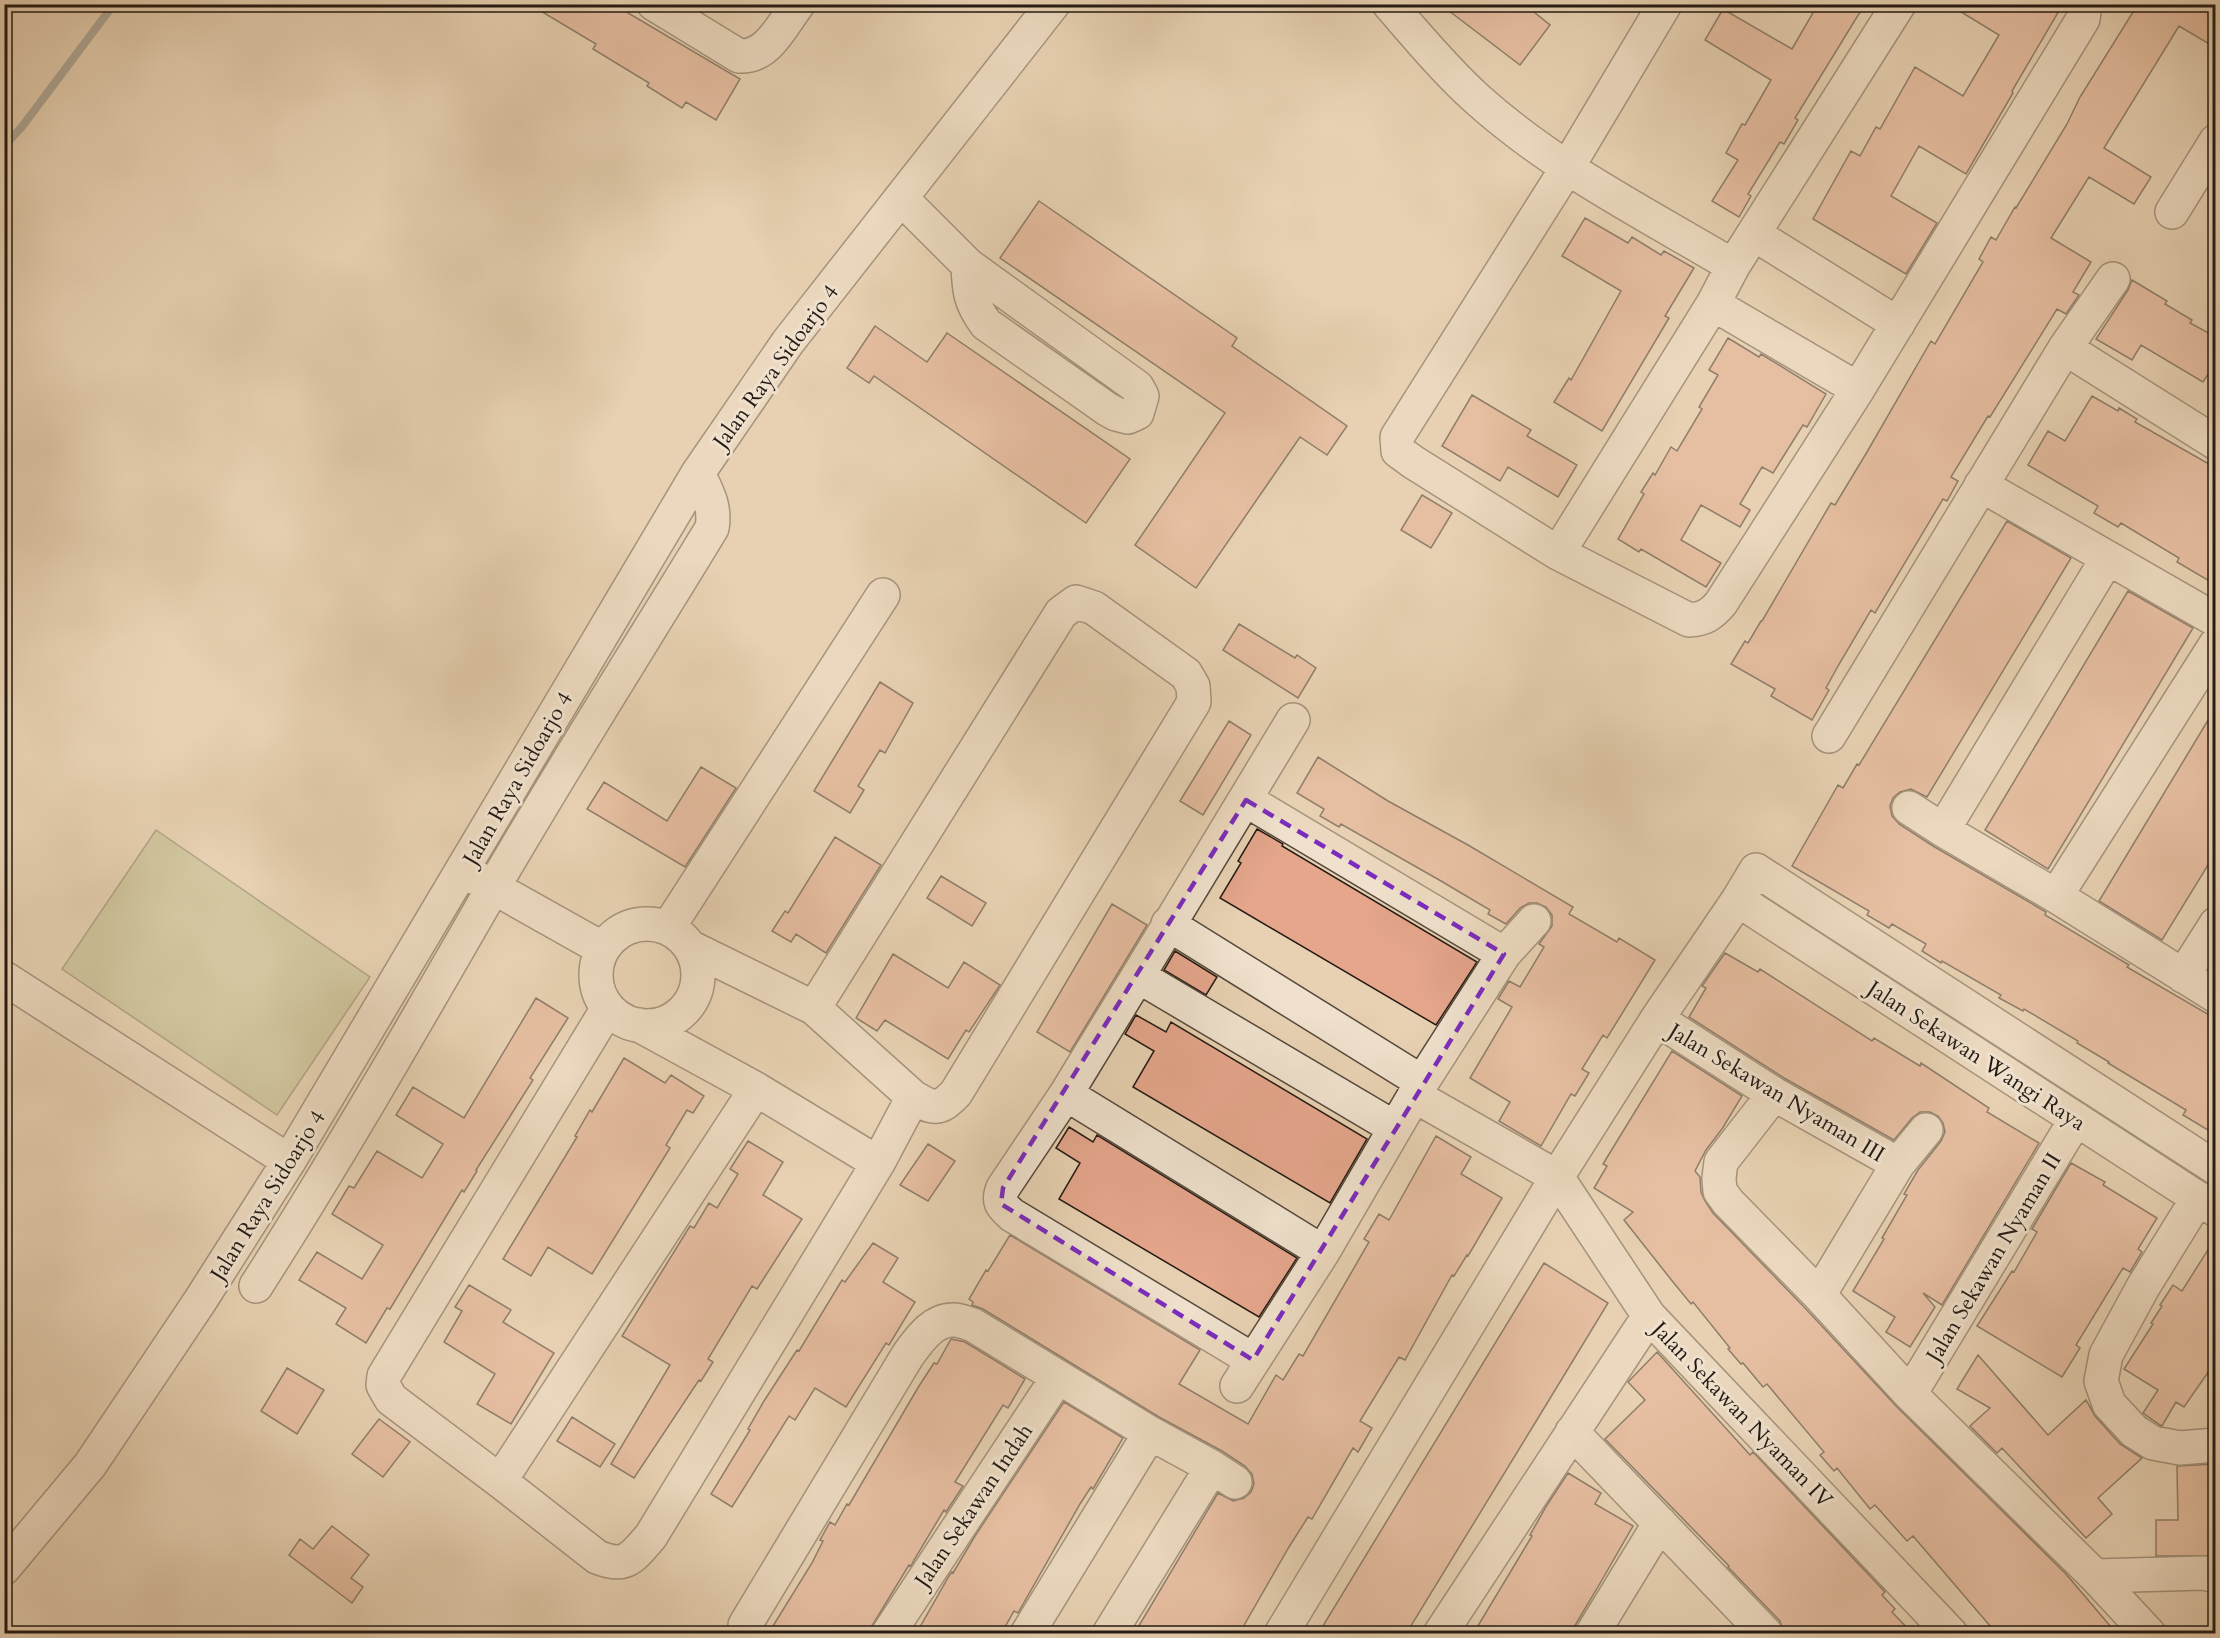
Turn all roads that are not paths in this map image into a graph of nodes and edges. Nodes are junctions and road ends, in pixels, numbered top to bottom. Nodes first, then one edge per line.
1 (654, 4) edge
2 (798, 4) edge
3 (1053, 4) edge
4 (1665, 4) edge
5 (1899, 4) edge
6 (2085, 4) edge
7 (1391, 5) edge
8 (2216, 141) edge
9 (1568, 168) junction
10 (902, 198) junction
11 (2172, 212) dead end
12 (1754, 234) junction
13 (968, 265) junction
14 (1733, 266) junction
15 (2113, 279) dead end
16 (1713, 304) junction
17 (1898, 324) junction
18 (2065, 348) junction
19 (1858, 390) junction
20 (2216, 443) edge
21 (698, 473) junction
22 (1981, 485) junction
23 (1558, 553) junction
24 (2107, 559) junction
25 (883, 595) dead end
26 (2216, 620) edge
27 (2216, 644) edge
28 (1293, 720) dead end
29 (1829, 736) dead end
30 (1246, 800) junction
31 (1909, 808) dead end
32 (1943, 830) junction
33 (463, 870) junction
34 (493, 887) junction
35 (2056, 896) junction
36 (1738, 900) junction
37 (1534, 921) dead end
38 (1168, 924) junction
39 (2216, 924) edge
40 (679, 937) junction
41 (603, 949) junction
42 (1504, 954) junction
43 (1138, 976) junction
44 (2183, 976) junction
45 (4, 978) edge
46 (2216, 996) edge
47 (608, 1008) junction
48 (814, 1008) junction
49 (1657, 1019) junction
50 (639, 1025) junction
51 (756, 1089) junction
52 (1418, 1089) junction
53 (1065, 1094) junction
54 (1774, 1094) junction
55 (913, 1097) junction
56 (2076, 1119) junction
57 (1395, 1128) junction
58 (1926, 1130) dead end
59 (289, 1161) junction
60 (878, 1163) junction
61 (1898, 1164) junction
62 (2216, 1168) edge
63 (1557, 1177) junction
64 (2207, 1204) edge
65 (1323, 1252) junction
66 (256, 1286) dead end
67 (1819, 1295) junction
68 (1649, 1316) junction
69 (1058, 1377) junction
70 (1911, 1394) junction
71 (1572, 1432) junction
72 (1150, 1433) junction
73 (2212, 1440) edge
74 (500, 1481) junction
75 (1660, 1523) junction
76 (4, 1568) edge
77 (2095, 1576) junction
78 (2216, 1576) edge
79 (745, 1629) edge
80 (888, 1634) edge
81 (1027, 1634) edge
82 (1109, 1634) edge
83 (1281, 1634) edge
84 (1440, 1634) edge
85 (1592, 1634) edge
86 (1766, 1634) edge
87 (1951, 1634) edge
88 (2149, 1634) edge

1 - 2 street
3 - 10 street, Jalan Raya Sidoarjo 4
4 - 9 street
5 - 12 street
6 - 17 street
7 - 9 street
8 - 11 street
9 - 14 street
9 - 23 street
10 - 13 street
10 - 21 street, Jalan Raya Sidoarjo 4
12 - 14 street
12 - 17 street
13 - 13 street
14 - 16 street
15 - 18 street
16 - 19 street
16 - 23 street
17 - 19 street
18 - 20 street
18 - 22 street
19 - 23 street
21 - 33 street, Jalan Raya Sidoarjo 4
21 - 34 street
22 - 24 street
22 - 29 street
24 - 26 street
24 - 32 street
25 - 40 street
27 - 35 street
28 - 30 street
30 - 38 street
30 - 42 street
31 - 32 street
32 - 35 street
33 - 34 street
33 - 59 street, Jalan Raya Sidoarjo 4
34 - 41 street
34 - 66 street
35 - 44 street
36 - 49 street
36 - 56 street, Jalan Sekawan Wangi Raya
36 - 62 street, Jalan Sekawan Wangi Raya
37 - 42 street
38 - 43 street
38 - 52 street
39 - 44 street
40 - 41 street
40 - 48 street
40 - 50 street
41 - 47 street
42 - 52 street
43 - 53 street
43 - 57 street
44 - 46 street
45 - 59 street
47 - 50 street
47 - 74 street
48 - 55 street
48 - 55 street
49 - 54 street, Jalan Sekawan Nyaman III
49 - 63 street
50 - 51 street
51 - 60 street
51 - 74 street
52 - 57 street
52 - 63 street
53 - 65 street
53 - 65 street
54 - 61 street, Jalan Sekawan Nyaman III
54 - 67 street
55 - 60 street
56 - 64 street, Jalan Sekawan Wangi Raya
56 - 70 street, Jalan Sekawan Nyaman II
57 - 65 street
58 - 61 street
59 - 76 street, Jalan Raya Sidoarjo 4
60 - 74 street
61 - 67 street
63 - 68 street, Jalan Sekawan Nyaman IV
63 - 83 street
64 - 73 street
67 - 70 street
68 - 71 street
68 - 87 street, Jalan Sekawan Nyaman IV
69 - 72 street
69 - 79 street
69 - 80 street, Jalan Sekawan Indah
70 - 77 street
71 - 75 street
71 - 84 street
72 - 81 street
72 - 82 street
75 - 85 street
75 - 86 street
77 - 78 street
77 - 88 street

